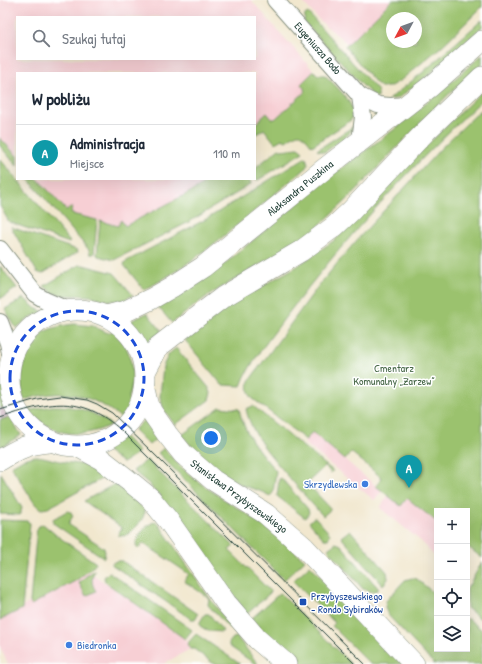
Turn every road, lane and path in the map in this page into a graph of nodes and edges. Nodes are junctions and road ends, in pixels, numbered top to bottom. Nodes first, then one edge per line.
1 (275, 0) edge
2 (482, 41) edge
3 (482, 77) edge
4 (360, 96) junction
5 (408, 105) junction
6 (360, 141) junction
7 (0, 248) edge
8 (68, 310) junction
9 (107, 316) junction
10 (0, 322) edge
11 (7, 367) edge
12 (145, 379) junction
13 (50, 442) junction
14 (79, 447) junction
15 (0, 460) edge
16 (286, 664) edge
17 (414, 664) edge

1 - 4 street, Eugeniusza Bodo
2 - 5 main road, Aleksandra Puszkina
3 - 12 main road
4 - 5 street, Eugeniusza Bodo
4 - 6 street
5 - 6 main road, Aleksandra Puszkina
6 - 9 main road, Aleksandra Puszkina
7 - 8 street
8 - 9 main road
8 - 11 main road
9 - 12 main road
10 - 11 street
11 - 13 main road
12 - 14 main road
12 - 17 main road, Stanisława Przybyszewskiego
13 - 14 main road
13 - 15 main road
14 - 16 main road

